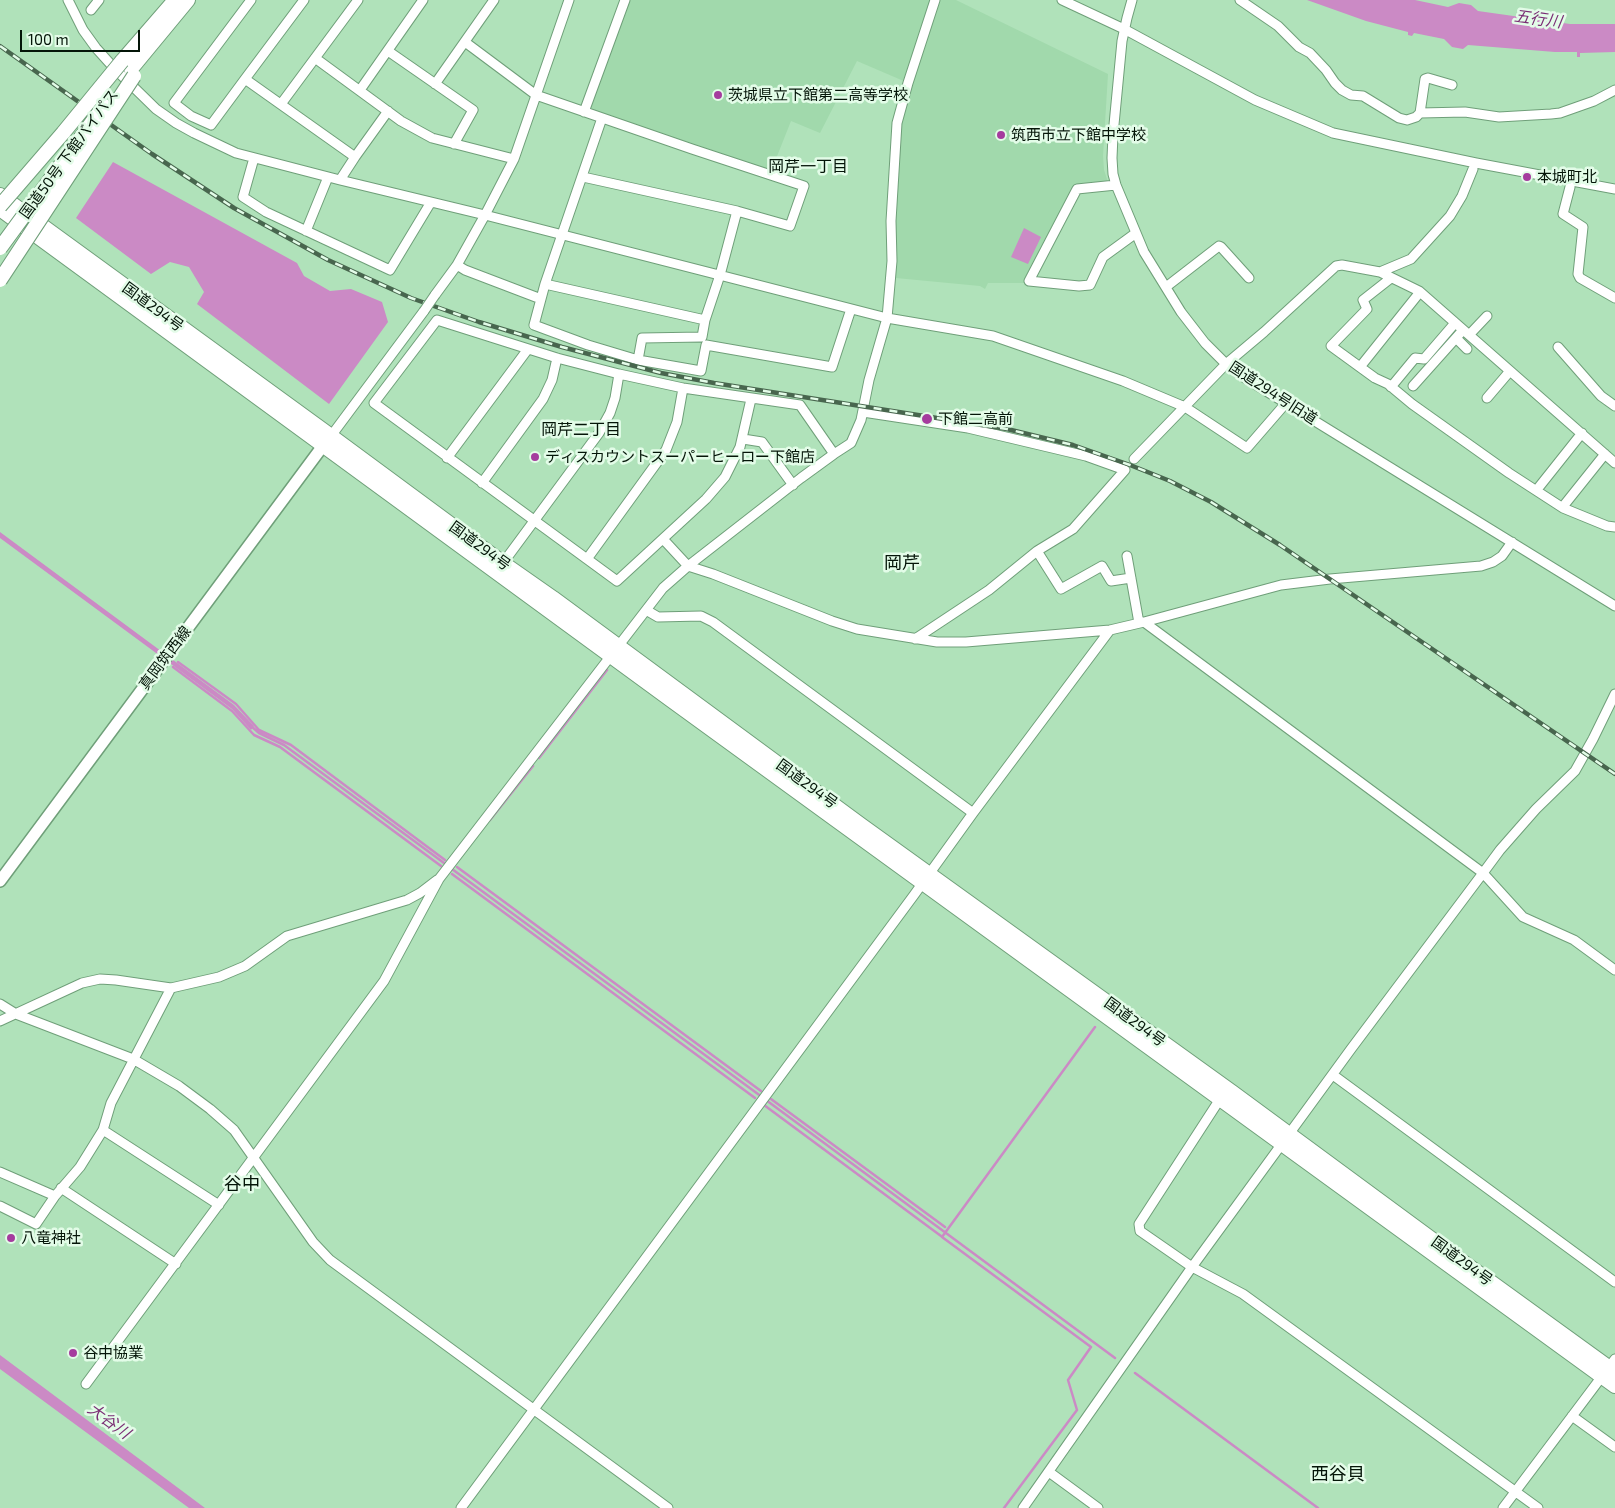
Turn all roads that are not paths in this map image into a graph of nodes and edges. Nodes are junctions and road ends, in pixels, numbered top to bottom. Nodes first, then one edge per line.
1 (68, 0) edge
2 (100, 0) edge
3 (250, 0) edge
4 (304, 0) edge
5 (358, 0) edge
6 (423, 0) edge
7 (494, 0) edge
8 (569, 0) edge
9 (625, 0) edge
10 (935, 0) edge
11 (1062, 0) edge
12 (1132, 0) edge
13 (1240, 0) edge
14 (181, 1) edge
15 (91, 10) dead end
16 (1124, 29) junction
17 (465, 42) junction
18 (388, 51) junction
19 (315, 58) junction
20 (132, 66) junction
21 (246, 79) junction
22 (435, 84) junction
23 (1452, 84) dead end
24 (360, 90) junction
25 (1615, 90) edge
26 (536, 96) junction
27 (281, 104) junction
28 (388, 111) junction
29 (584, 112) junction
30 (1420, 113) junction
31 (602, 118) junction
32 (454, 144) junction
33 (354, 157) junction
34 (254, 158) junction
35 (514, 159) junction
36 (1473, 169) dead end
37 (328, 177) junction
38 (583, 177) junction
39 (340, 180) junction
40 (1116, 185) junction
41 (1570, 187) dead end
42 (1615, 189) edge
43 (0, 195) edge
44 (431, 202) junction
45 (0, 208) edge
46 (737, 211) junction
47 (485, 215) junction
48 (306, 230) junction
49 (1136, 233) junction
50 (563, 235) junction
51 (0, 248) edge
52 (457, 265) junction
53 (1380, 272) junction
54 (720, 275) junction
55 (1249, 278) dead end
56 (1391, 278) junction
57 (0, 280) edge
58 (545, 284) junction
59 (1166, 287) junction
60 (1420, 292) junction
61 (1615, 298) edge
62 (541, 299) junction
63 (851, 309) junction
64 (1487, 316) dead end
65 (887, 318) junction
66 (706, 320) junction
67 (1456, 323) junction
68 (1466, 332) junction
69 (1456, 338) junction
70 (704, 341) junction
71 (1558, 347) dead end
72 (1467, 348) dead end
73 (528, 349) junction
74 (557, 358) junction
75 (638, 360) junction
76 (1226, 364) junction
77 (1360, 367) junction
78 (1510, 371) junction
79 (619, 374) junction
80 (1413, 386) dead end
81 (1391, 387) junction
82 (683, 388) junction
83 (1486, 398) dead end
84 (751, 399) junction
85 (374, 403) junction
86 (1286, 403) junction
87 (1615, 406) edge
88 (1185, 407) junction
89 (367, 412) dead end
90 (863, 412) junction
91 (1582, 433) junction
92 (743, 439) junction
93 (327, 441) junction
94 (834, 454) junction
95 (1604, 454) junction
96 (447, 458) junction
97 (1134, 459) dead end
98 (1615, 463) edge
99 (482, 483) junction
100 (793, 485) junction
101 (1539, 488) dead end
102 (1564, 504) dead end
103 (534, 521) junction
104 (1615, 528) edge
105 (663, 539) junction
106 (1512, 542) junction
107 (1037, 551) junction
108 (1127, 556) dead end
109 (587, 559) junction
110 (503, 563) junction
111 (688, 566) junction
112 (1131, 578) junction
113 (1615, 606) edge
114 (646, 610) junction
115 (1141, 623) junction
116 (1110, 630) junction
117 (915, 639) junction
118 (616, 652) junction
119 (1615, 694) edge
120 (973, 813) junction
121 (1483, 873) junction
122 (926, 878) junction
123 (439, 879) junction
124 (0, 881) edge
125 (1615, 970) edge
126 (171, 988) junction
127 (0, 1004) edge
128 (16, 1014) junction
129 (0, 1021) edge
130 (133, 1059) junction
131 (1333, 1074) junction
132 (1220, 1099) junction
133 (103, 1130) junction
134 (1286, 1139) junction
135 (254, 1158) junction
136 (0, 1172) edge
137 (58, 1192) junction
138 (219, 1205) junction
139 (0, 1206) edge
140 (176, 1264) junction
141 (1192, 1268) junction
142 (1615, 1282) edge
143 (1610, 1369) edge
144 (86, 1384) dead end
145 (1615, 1386) edge
146 (534, 1409) junction
147 (1572, 1416) junction
148 (1615, 1447) edge
149 (1049, 1472) junction
150 (1515, 1491) junction
151 (461, 1508) edge
152 (668, 1508) edge
153 (1022, 1508) edge
154 (1098, 1508) edge
155 (1503, 1508) edge
156 (1538, 1508) edge

1 - 34 street
2 - 15 street
3 - 21 street
4 - 21 street
5 - 19 street
6 - 18 street
7 - 17 street
8 - 26 street
9 - 29 street
10 - 65 street
11 - 16 street
12 - 16 street, 国道294号旧道
13 - 30 street
14 - 20 highway
14 - 20 highway
16 - 40 street, 国道294号旧道
16 - 42 street
17 - 22 street
17 - 26 street
18 - 22 street
18 - 24 street
19 - 24 street
19 - 27 street
20 - 45 highway, bridge
20 - 51 highway, 国道50号 下館バイパス, bridge
20 - 57 highway, bridge
21 - 27 street
22 - 32 street
23 - 30 street
24 - 28 street
25 - 30 street
26 - 29 street
26 - 35 street
27 - 33 street
28 - 32 street
28 - 33 street
29 - 31 street
31 - 38 street
31 - 46 street
32 - 35 street
33 - 39 street
34 - 37 street
34 - 48 street
35 - 47 street
36 - 53 street
37 - 39 street
37 - 48 street
38 - 46 street
38 - 50 street
39 - 44 street
40 - 49 street, 国道294号旧道
40 - 49 street
41 - 61 street
43 - 93 highway, 国道294号
44 - 47 street
44 - 48 street
45 - 93 highway, 国道294号
46 - 54 street
47 - 50 street
47 - 52 street
49 - 59 street, 国道294号旧道
50 - 54 street
50 - 58 street
52 - 62 street
52 - 93 street, bridge
53 - 56 street
53 - 76 street
54 - 63 street
54 - 66 street
55 - 59 street
56 - 60 street
56 - 77 street
58 - 62 street
58 - 66 street
59 - 76 street, 国道294号旧道
60 - 67 street
60 - 77 street
62 - 75 street
63 - 65 street
63 - 70 street
64 - 68 street
65 - 88 street
65 - 90 street
66 - 70 street
67 - 68 street
67 - 81 street
68 - 69 street
68 - 78 street
69 - 72 street
69 - 80 street
70 - 75 street
70 - 75 street
71 - 87 street
73 - 74 street
73 - 85 street
73 - 96 street
74 - 79 street
74 - 99 street
76 - 86 street, 国道294号旧道
76 - 88 street
77 - 81 street
78 - 83 street
78 - 91 street
79 - 82 street
79 - 103 street
81 - 104 street
82 - 84 street
82 - 109 street
84 - 92 street
84 - 94 street
85 - 89 street
85 - 96 street
86 - 88 street
86 - 106 street, 国道294号旧道
88 - 97 street
90 - 94 street
90 - 107 street
91 - 95 street
91 - 101 street
92 - 100 street
92 - 105 street
93 - 110 highway, 国道294号
93 - 118 highway, 国道294号
93 - 124 main road, 真岡筑西線
94 - 100 street
95 - 98 street
95 - 102 street
96 - 99 street
99 - 103 street
100 - 111 street
103 - 109 street
103 - 110 street
105 - 109 street
105 - 111 street
106 - 113 street, 国道294号旧道
106 - 115 street
107 - 112 street
107 - 117 street
108 - 112 street
110 - 118 highway, 国道294号
111 - 114 street
111 - 117 street
112 - 115 street
114 - 118 street
114 - 120 street
115 - 116 street
115 - 121 street
116 - 117 street
116 - 120 street
118 - 122 highway, 国道294号
118 - 123 street
119 - 121 street
120 - 122 street
121 - 125 street
121 - 131 street
122 - 132 highway, 国道294号
122 - 134 highway, 国道294号
122 - 146 street
123 - 126 street
123 - 135 street
126 - 128 street
126 - 130 street
127 - 128 street
128 - 129 street
128 - 130 street
130 - 133 street
130 - 135 street
131 - 134 street
131 - 142 street
132 - 134 highway, 国道294号
132 - 141 street
133 - 137 street
133 - 138 street
134 - 141 street
134 - 143 highway, 国道294号
135 - 138 street
135 - 146 street
136 - 137 street
137 - 139 street
137 - 140 street
138 - 140 street
140 - 144 street
141 - 149 street
141 - 150 street
143 - 145 highway, 国道294号
143 - 147 street
146 - 151 street
146 - 152 street
147 - 148 street
147 - 150 street
149 - 153 street
149 - 154 street
150 - 155 street
150 - 156 street

